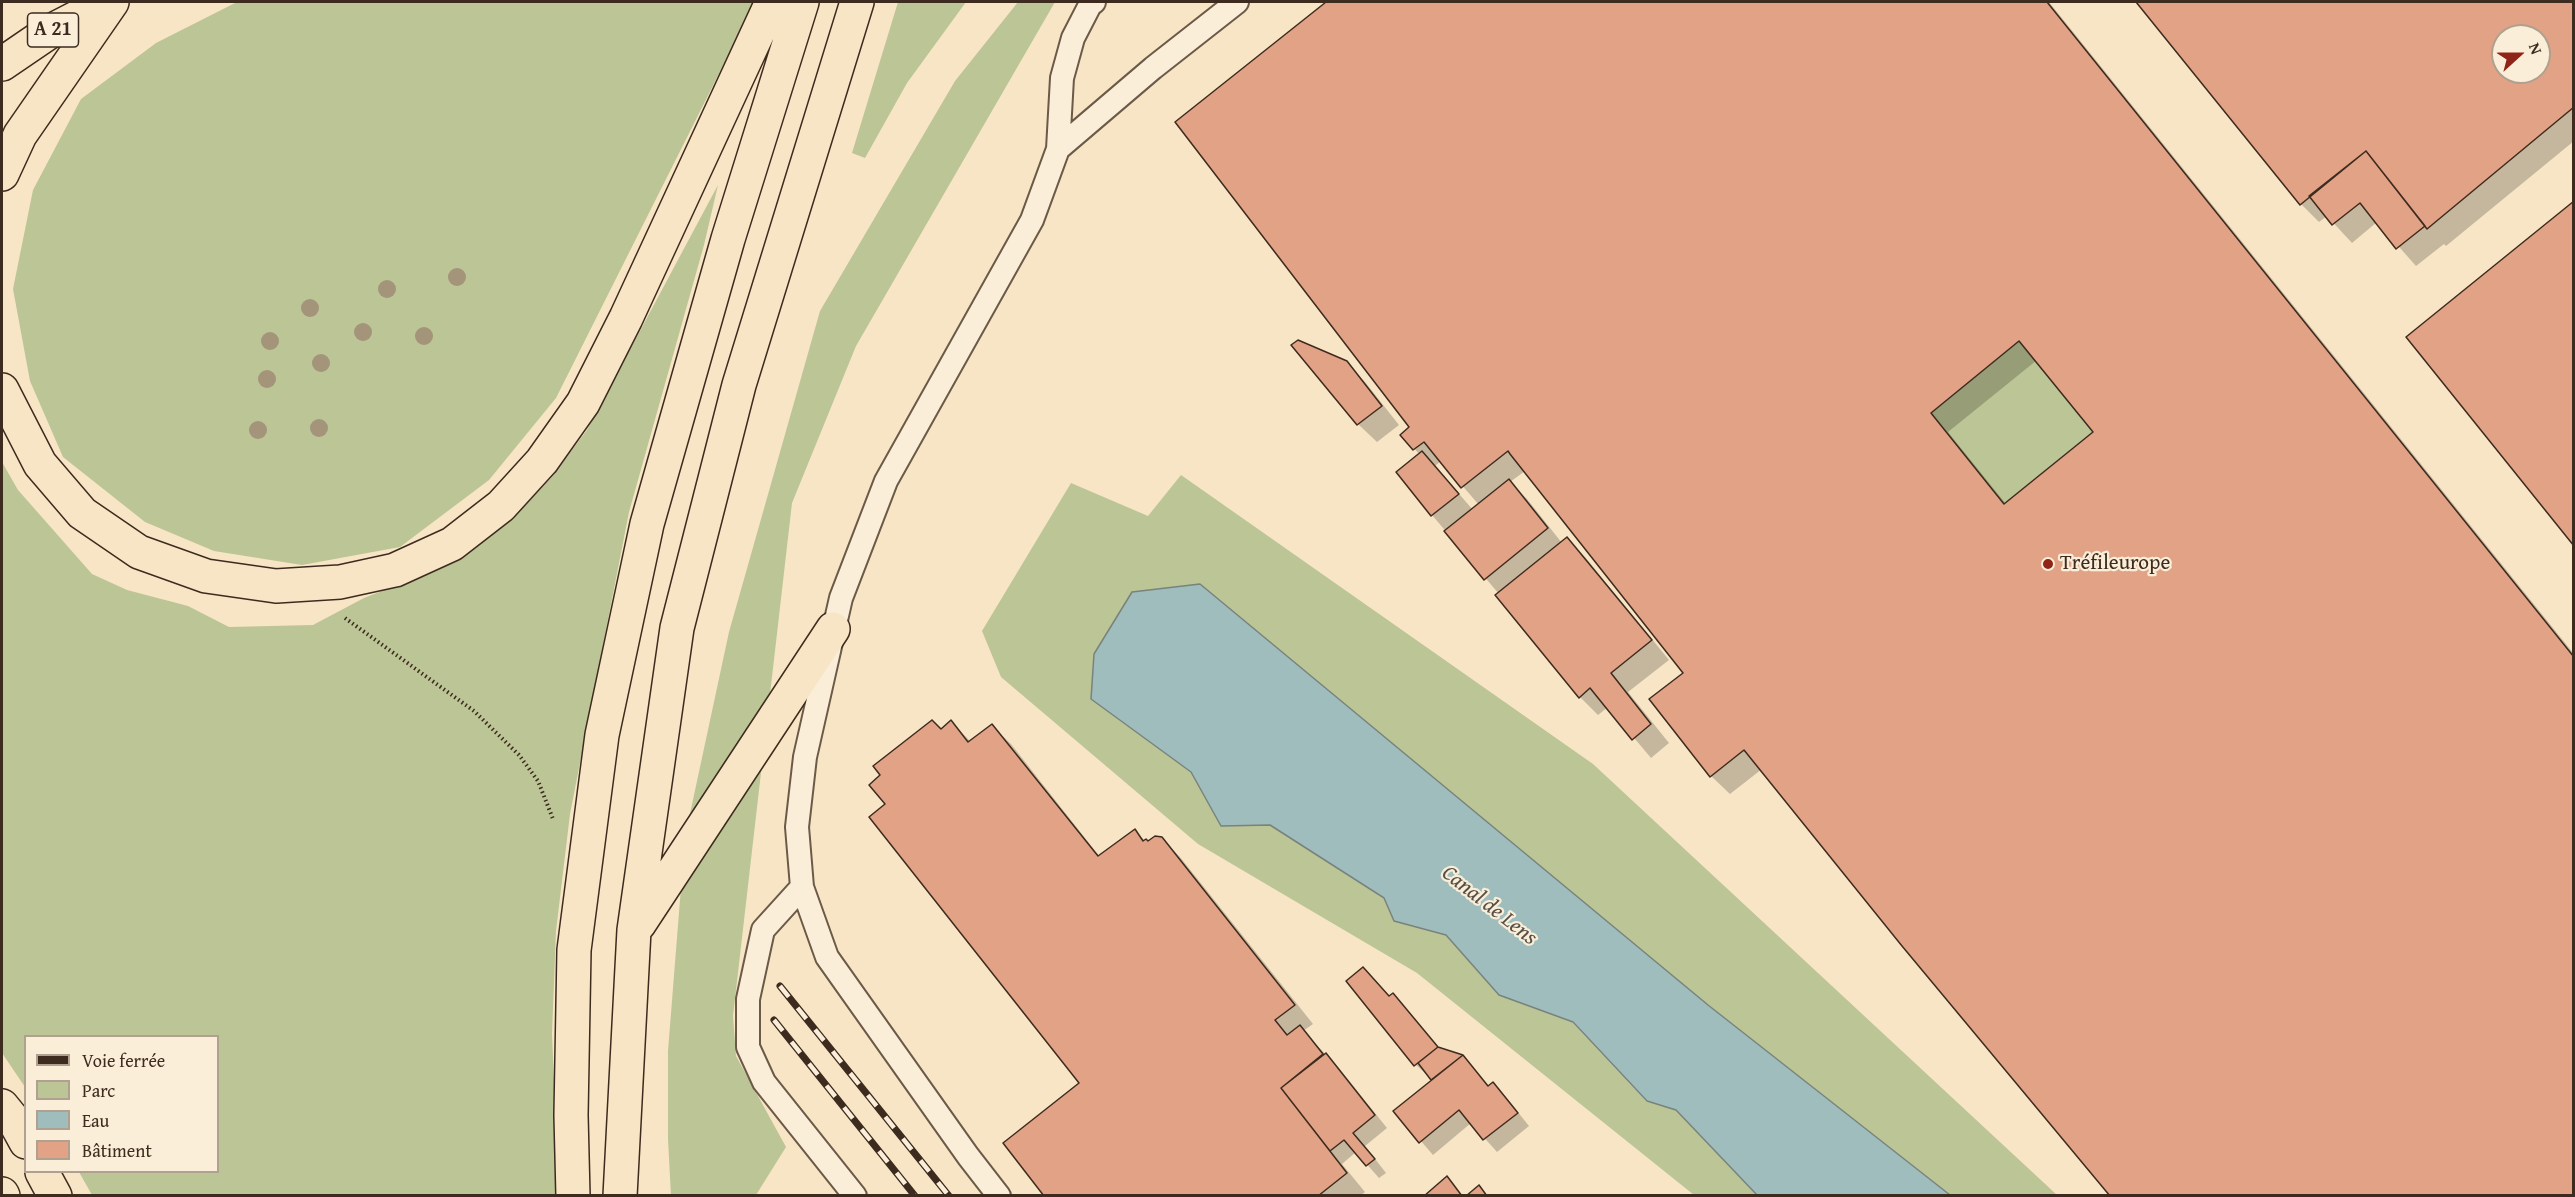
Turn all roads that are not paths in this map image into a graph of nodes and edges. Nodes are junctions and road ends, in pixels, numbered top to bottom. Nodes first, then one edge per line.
1 (107, 2) edge
2 (112, 2) edge
3 (772, 2) edge
4 (802, 2) edge
5 (857, 2) edge
6 (1094, 2) edge
7 (1237, 2) edge
8 (2, 64) edge
9 (1058, 148) junction
10 (2, 174) edge
11 (2, 390) edge
12 (833, 629) junction
13 (802, 886) junction
14 (634, 930) junction
15 (2, 1106) edge
16 (24, 1138) edge
17 (43, 1173) edge
18 (55, 1196) edge
19 (573, 1196) edge
20 (620, 1196) edge
21 (855, 1196) edge
22 (999, 1196) edge

1 - 8 highway, A 21
2 - 10 highway
3 - 11 highway
4 - 19 highway
5 - 14 highway
6 - 9 lane
7 - 9 lane
9 - 12 lane
12 - 13 lane
12 - 14 highway
13 - 21 lane
13 - 22 lane
14 - 20 highway
15 - 16 highway
17 - 18 highway

